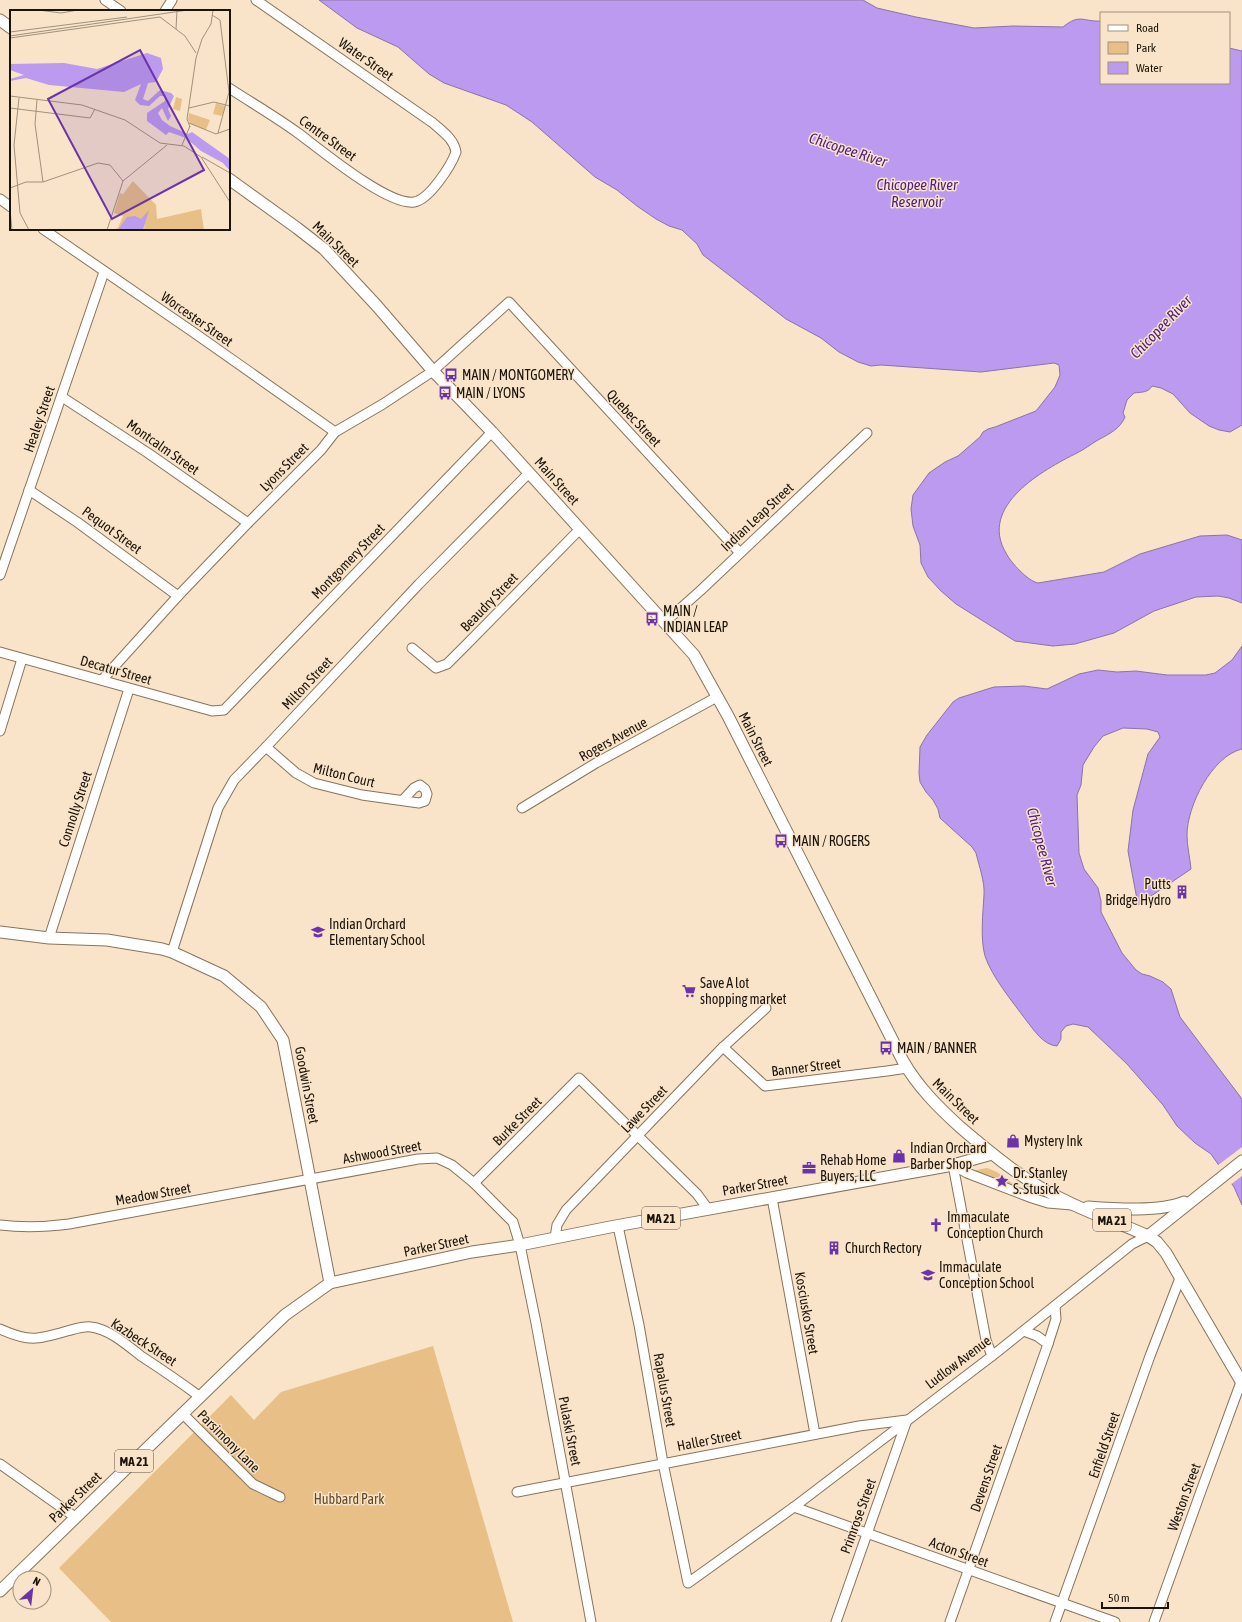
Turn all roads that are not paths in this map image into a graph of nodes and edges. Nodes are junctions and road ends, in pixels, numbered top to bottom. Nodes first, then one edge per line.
1 (105, 0) edge
2 (172, 0) edge
3 (256, 0) edge
4 (120, 10) edge
5 (166, 10) edge
6 (0, 20) edge
7 (10, 27) edge
8 (230, 89) edge
9 (230, 180) edge
10 (0, 199) edge
11 (414, 202) joint
12 (10, 206) edge
13 (44, 230) edge
14 (104, 272) junction
15 (508, 302) joint
16 (433, 371) junction
17 (62, 397) junction
18 (335, 432) junction
19 (492, 432) junction
20 (867, 433) dead end
21 (529, 473) junction
22 (29, 490) junction
23 (248, 523) junction
24 (580, 529) junction
25 (740, 553) junction
26 (3, 555) edge
27 (0, 575) edge
28 (178, 596) junction
29 (665, 622) junction
30 (412, 648) dead end
31 (0, 652) edge
32 (22, 659) junction
33 (102, 680) junction
34 (129, 689) junction
35 (718, 697) junction
36 (224, 710) joint
37 (0, 731) edge
38 (266, 747) junction
39 (403, 800) dead end
40 (522, 808) dead end
41 (0, 932) edge
42 (49, 938) junction
43 (172, 952) junction
44 (766, 1008) dead end
45 (723, 1047) junction
46 (907, 1068) junction
47 (638, 1136) junction
48 (992, 1154) junction
49 (1242, 1161) edge
50 (952, 1165) junction
51 (311, 1179) junction
52 (474, 1183) junction
53 (772, 1198) junction
54 (1194, 1198) junction
55 (1076, 1206) junction
56 (708, 1209) junction
57 (0, 1225) edge
58 (618, 1226) junction
59 (1148, 1236) junction
60 (555, 1238) junction
61 (520, 1245) junction
62 (1180, 1278) junction
63 (330, 1284) junction
64 (1055, 1306) junction
65 (0, 1329) edge
66 (1024, 1331) junction
67 (1048, 1344) junction
68 (992, 1356) junction
69 (1242, 1382) edge
70 (199, 1396) junction
71 (182, 1413) junction
72 (907, 1420) junction
73 (815, 1434) junction
74 (663, 1463) junction
75 (0, 1464) edge
76 (566, 1482) junction
77 (518, 1492) dead end
78 (280, 1497) dead end
79 (794, 1507) junction
80 (75, 1517) junction
81 (867, 1533) junction
82 (968, 1570) junction
83 (688, 1582) joint
84 (1, 1588) edge
85 (1062, 1603) junction
86 (591, 1622) edge
87 (836, 1622) edge
88 (950, 1622) edge
89 (1055, 1622) edge
90 (1115, 1622) edge
91 (1154, 1622) edge

1 - 4 street
2 - 5 street
3 - 11 street, Water Street
6 - 7 main road
8 - 11 street, Centre Street
9 - 16 main road, Main Street
10 - 12 street
13 - 14 street, Worcester Street
14 - 17 street, Healey Street
14 - 18 street, Worcester Street
15 - 16 street, Lyons Street
15 - 25 street, Quebec Street
16 - 18 street, Lyons Street
16 - 19 main road, Main Street
17 - 22 street, Healey Street
17 - 23 street, Montcalm Street
18 - 23 street, Lyons Street
19 - 21 main road, Main Street
19 - 36 street, Montgomery Street
20 - 25 street, Indian Leap Street
21 - 24 main road, Main Street
21 - 38 street, Milton Street
22 - 26 street, Healey Street
22 - 28 street, Pequot Street
23 - 28 street, Lyons Street
24 - 29 main road, Main Street
24 - 30 street, Beaudry Street
25 - 29 street, Indian Leap Street
26 - 27 street, Healey Street
28 - 33 street, Lyons Street
29 - 35 main road, Main Street
31 - 32 street, Decatur Street
32 - 33 street, Decatur Street
32 - 37 street
33 - 34 street, Decatur Street
34 - 36 street, Decatur Street
34 - 42 street, Connolly Street
35 - 40 street, Rogers Avenue
35 - 46 main road, Main Street
38 - 39 street, Milton Court
38 - 43 street, Milton Street
41 - 42 main road, Goodwin Street
42 - 43 main road, Goodwin Street
43 - 51 main road, Goodwin Street
44 - 45 street, Lawe Street
45 - 46 street, Banner Street
45 - 47 street, Lawe Street
46 - 48 main road, Main Street
47 - 52 street, Burke Street
47 - 56 street
47 - 60 street, Lawe Street
48 - 50 main road, Parker Street / MA 21
48 - 55 main road, Main Street / MA 21
49 - 54 main road, Ludlow Avenue / MA 21
50 - 53 main road, Parker Street / MA 21
50 - 55 street
50 - 68 street
51 - 52 street, Ashwood Street
51 - 57 street, Meadow Street
51 - 63 main road, Goodwin Street
52 - 61 street, Ashwood Street
53 - 56 main road, Parker Street / MA 21
53 - 73 street, Kosciusko Street
54 - 55 main road
54 - 59 main road, Ludlow Avenue / MA 21
55 - 59 main road, Main Street / MA 21
56 - 58 main road, Parker Street / MA 21
58 - 60 main road, Parker Street / MA 21
58 - 74 street, Rapalus Street
59 - 62 main road, Main Street
59 - 64 street, Ludlow Avenue
60 - 61 main road, Parker Street / MA 21
61 - 63 main road, Parker Street / MA 21
61 - 76 street, Pulaski Street
62 - 69 main road, Main Street
62 - 85 street, Enfield Street
63 - 70 main road, Parker Street / MA 21
64 - 66 street, Ludlow Avenue
64 - 67 street, Devens Street
65 - 70 street, Kazbeck Street
66 - 67 street
66 - 68 street, Ludlow Avenue
67 - 82 street, Devens Street
68 - 72 street, Ludlow Avenue
69 - 91 street, Weston Street
70 - 71 main road, Parker Street / MA 21
71 - 78 street, Parsimony Lane
71 - 80 main road, Parker Street / MA 21
72 - 73 street, Haller Street
72 - 79 street, Ludlow Avenue
72 - 81 street, Primrose Street
73 - 74 street, Haller Street
74 - 76 street, Haller Street
74 - 83 street, Rapalus Street
75 - 80 street
76 - 77 street, Haller Street
76 - 86 street, Pulaski Street
79 - 81 street, Acton Street
79 - 83 street, Ludlow Avenue
80 - 84 main road, Parker Street / MA 21
81 - 82 street, Acton Street
81 - 87 street, Primrose Street
82 - 85 street, Acton Street
82 - 88 street, Devens Street
85 - 89 street, Enfield Street
85 - 90 street, Acton Street

